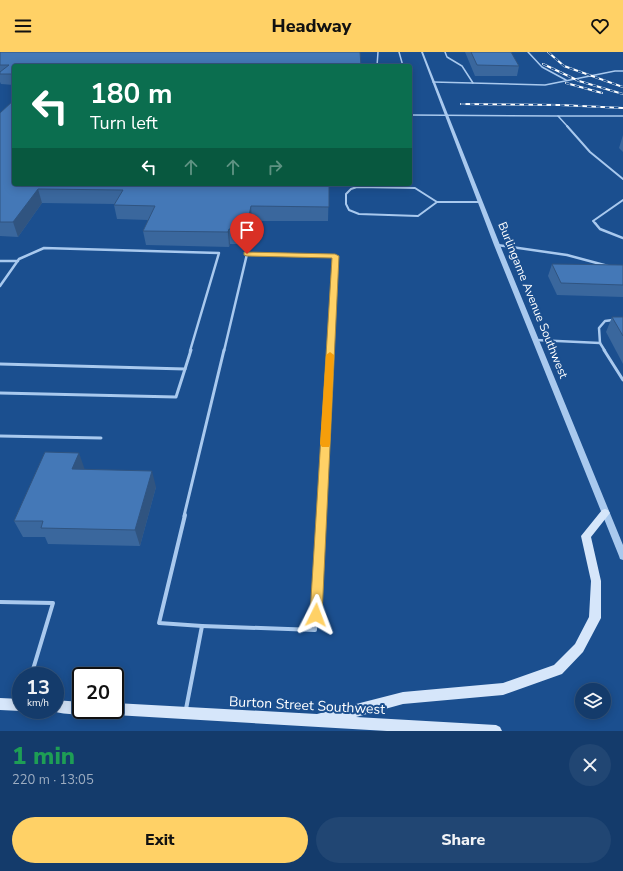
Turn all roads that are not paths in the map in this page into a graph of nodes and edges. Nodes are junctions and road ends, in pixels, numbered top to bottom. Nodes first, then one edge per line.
1 (378, 52) edge
2 (399, 52) edge
3 (422, 52) edge
4 (445, 52) edge
5 (528, 52) edge
6 (377, 64) edge
7 (402, 64) edge
8 (623, 71) edge
9 (567, 81) junction
10 (433, 82) junction
11 (473, 83) junction
12 (412, 115) edge
13 (446, 116) junction
14 (558, 116) junction
15 (623, 116) edge
16 (623, 179) edge
17 (623, 200) edge
18 (437, 202) junction
19 (480, 202) junction
20 (622, 237) edge
21 (497, 245) junction
22 (0, 261) edge
23 (18, 261) junction
24 (609, 266) edge
25 (0, 286) edge
26 (617, 320) edge
27 (536, 340) junction
28 (600, 343) junction
29 (0, 364) edge
30 (185, 369) junction
31 (623, 380) edge
32 (0, 393) edge
33 (0, 436) edge
34 (101, 438) dead end
35 (605, 513) junction
36 (623, 556) edge
37 (0, 602) edge
38 (202, 626) junction
39 (34, 667) edge
40 (0, 704) edge
41 (12, 705) edge
42 (124, 710) edge
43 (186, 713) junction
44 (316, 721) junction
45 (496, 731) edge

1 - 6 lane
2 - 7 lane
3 - 10 street, Burlingame Avenue Southwest
4 - 11 lane
5 - 9 lane
8 - 9 lane
9 - 11 lane
10 - 11 lane
10 - 13 street, Burlingame Avenue Southwest
12 - 13 lane
13 - 14 lane
13 - 19 street, Burlingame Avenue Southwest
14 - 15 lane
14 - 16 lane
17 - 20 lane
18 - 18 lane
18 - 19 lane
19 - 21 street, Burlingame Avenue Southwest
21 - 24 lane
21 - 27 street, Burlingame Avenue Southwest
22 - 23 lane
23 - 25 lane
23 - 30 lane
26 - 28 lane
27 - 28 lane
27 - 35 street, Burlingame Avenue Southwest
28 - 31 lane
29 - 30 lane
30 - 32 lane
33 - 34 lane
35 - 36 street, Burlingame Avenue Southwest
35 - 44 main road
37 - 39 lane
38 - 38 lane
38 - 43 lane
40 - 41 main road
42 - 43 main road, Burton Street Southwest
43 - 44 main road, Burton Street Southwest
44 - 45 main road, Burton Street Southwest

